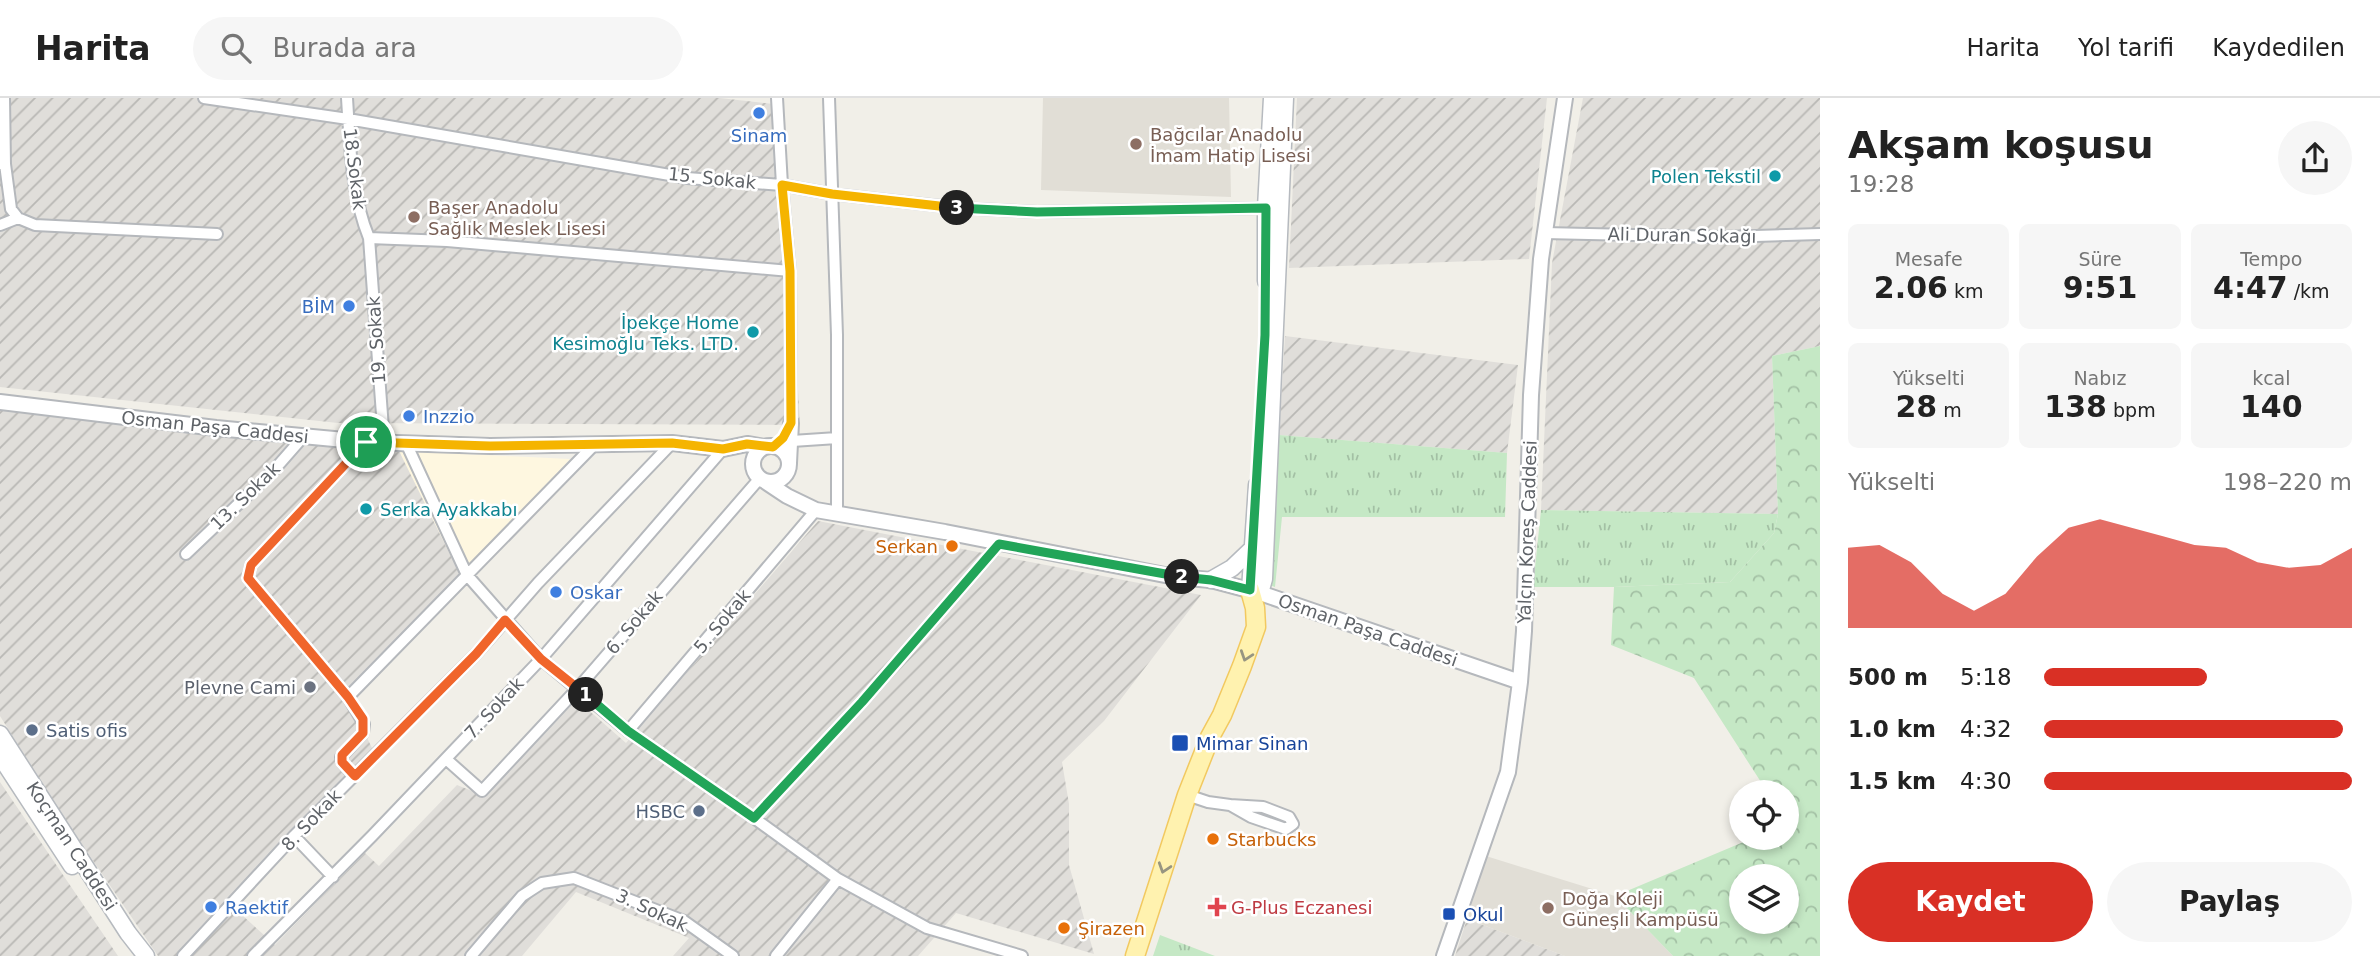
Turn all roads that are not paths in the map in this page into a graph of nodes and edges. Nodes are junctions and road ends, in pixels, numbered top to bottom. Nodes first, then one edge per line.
1 (4, 98) edge
2 (204, 98) edge
3 (347, 98) edge
4 (777, 98) edge
5 (829, 98) edge
6 (1272, 98) edge
7 (1285, 98) edge
8 (1565, 98) edge
9 (348, 119) junction
10 (3, 164) edge
11 (782, 185) junction
12 (832, 194) junction
13 (1266, 208) junction
14 (18, 218) junction
15 (0, 225) edge
16 (1544, 233) junction
17 (217, 234) dead end
18 (1820, 234) edge
19 (369, 238) junction
20 (790, 271) junction
21 (0, 402) edge
22 (791, 423) junction
23 (303, 437) junction
24 (837, 438) junction
25 (792, 441) junction
26 (366, 442) junction
27 (384, 442) junction
28 (406, 443) junction
29 (672, 443) junction
30 (595, 444) junction
31 (769, 447) junction
32 (723, 449) junction
33 (788, 466) junction
34 (760, 477) junction
35 (816, 510) junction
36 (837, 515) junction
37 (999, 544) junction
38 (1253, 548) junction
39 (186, 554) dead end
40 (467, 575) junction
41 (1211, 580) junction
42 (1255, 591) junction
43 (505, 620) junction
44 (541, 659) junction
45 (1520, 682) junction
46 (578, 688) junction
47 (348, 697) junction
48 (628, 731) junction
49 (0, 734) edge
50 (446, 759) junction
51 (3, 763) edge
52 (355, 776) junction
53 (1187, 795) junction
54 (1230, 805) junction
55 (754, 818) junction
56 (294, 836) junction
57 (333, 877) junction
58 (838, 879) junction
59 (987, 945) junction
60 (133, 956) edge
61 (146, 956) edge
62 (183, 956) edge
63 (253, 956) edge
64 (471, 956) edge
65 (733, 956) edge
66 (776, 956) edge
67 (1001, 956) edge
68 (1022, 956) edge
69 (1135, 956) edge
70 (1444, 956) edge

1 - 10 street
2 - 9 street, 15. Sokak
3 - 9 street, 18.Sokak
4 - 11 street
5 - 12 street
6 - 13 main road
7 - 42 main road
8 - 16 street, Yalçın Koreş Caddesi
9 - 11 street, 15. Sokak
9 - 19 street, 18.Sokak
10 - 14 street
11 - 12 street, 15. Sokak
11 - 20 street
12 - 13 street, 15. Sokak
12 - 24 street
13 - 38 main road
14 - 15 street
14 - 17 street
16 - 18 street, Ali Duran Sokağı
16 - 45 street, Yalçın Koreş Caddesi
19 - 20 street
19 - 27 street, 19. Sokak
20 - 22 street
21 - 23 street, Osman Paşa Caddesi
22 - 25 street
22 - 31 street
23 - 26 street, Osman Paşa Caddesi
23 - 39 street, 13. Sokak
24 - 25 street
24 - 36 street
25 - 33 street
26 - 27 street, Osman Paşa Caddesi
26 - 47 street
27 - 28 street, Osman Paşa Caddesi
28 - 30 street, Osman Paşa Caddesi
28 - 40 street
29 - 30 street, Osman Paşa Caddesi
29 - 32 street, Osman Paşa Caddesi
29 - 43 street, 8. Sokak
30 - 40 street
31 - 32 street, Osman Paşa Caddesi
31 - 33 street
31 - 34 street
32 - 34 street, Osman Paşa Caddesi
32 - 44 street, 7. Sokak
33 - 34 street
33 - 35 street
34 - 35 street, Osman Paşa Caddesi
34 - 46 street, 6. Sokak
35 - 36 street, Osman Paşa Caddesi
35 - 48 street, 5. Sokak
36 - 37 street, Osman Paşa Caddesi
37 - 41 street, Osman Paşa Caddesi
37 - 55 street
38 - 41 main road
38 - 42 main road
40 - 43 street
40 - 47 street
41 - 42 street, Osman Paşa Caddesi
42 - 45 street, Osman Paşa Caddesi
42 -> 53 main road
43 - 44 street
43 - 52 street, 8. Sokak
44 - 46 street
44 - 50 street, 7. Sokak
45 - 70 street, Yalçın Koreş Caddesi
46 - 48 street
46 - 50 street, 6. Sokak
47 - 52 street
48 - 55 street
49 - 61 main road, Koçman Caddesi
50 - 57 street, 7. Sokak
51 - 60 main road, Koçman Caddesi
52 - 56 street, 8. Sokak
53 - 54 street
53 -> 69 main road
54 - 54 street
55 - 58 street
56 - 57 street
56 - 62 street, 8. Sokak
57 - 63 street, 7. Sokak
58 - 59 street
58 - 66 street
59 - 67 street
59 - 68 street
64 - 65 street, 3. Sokak

